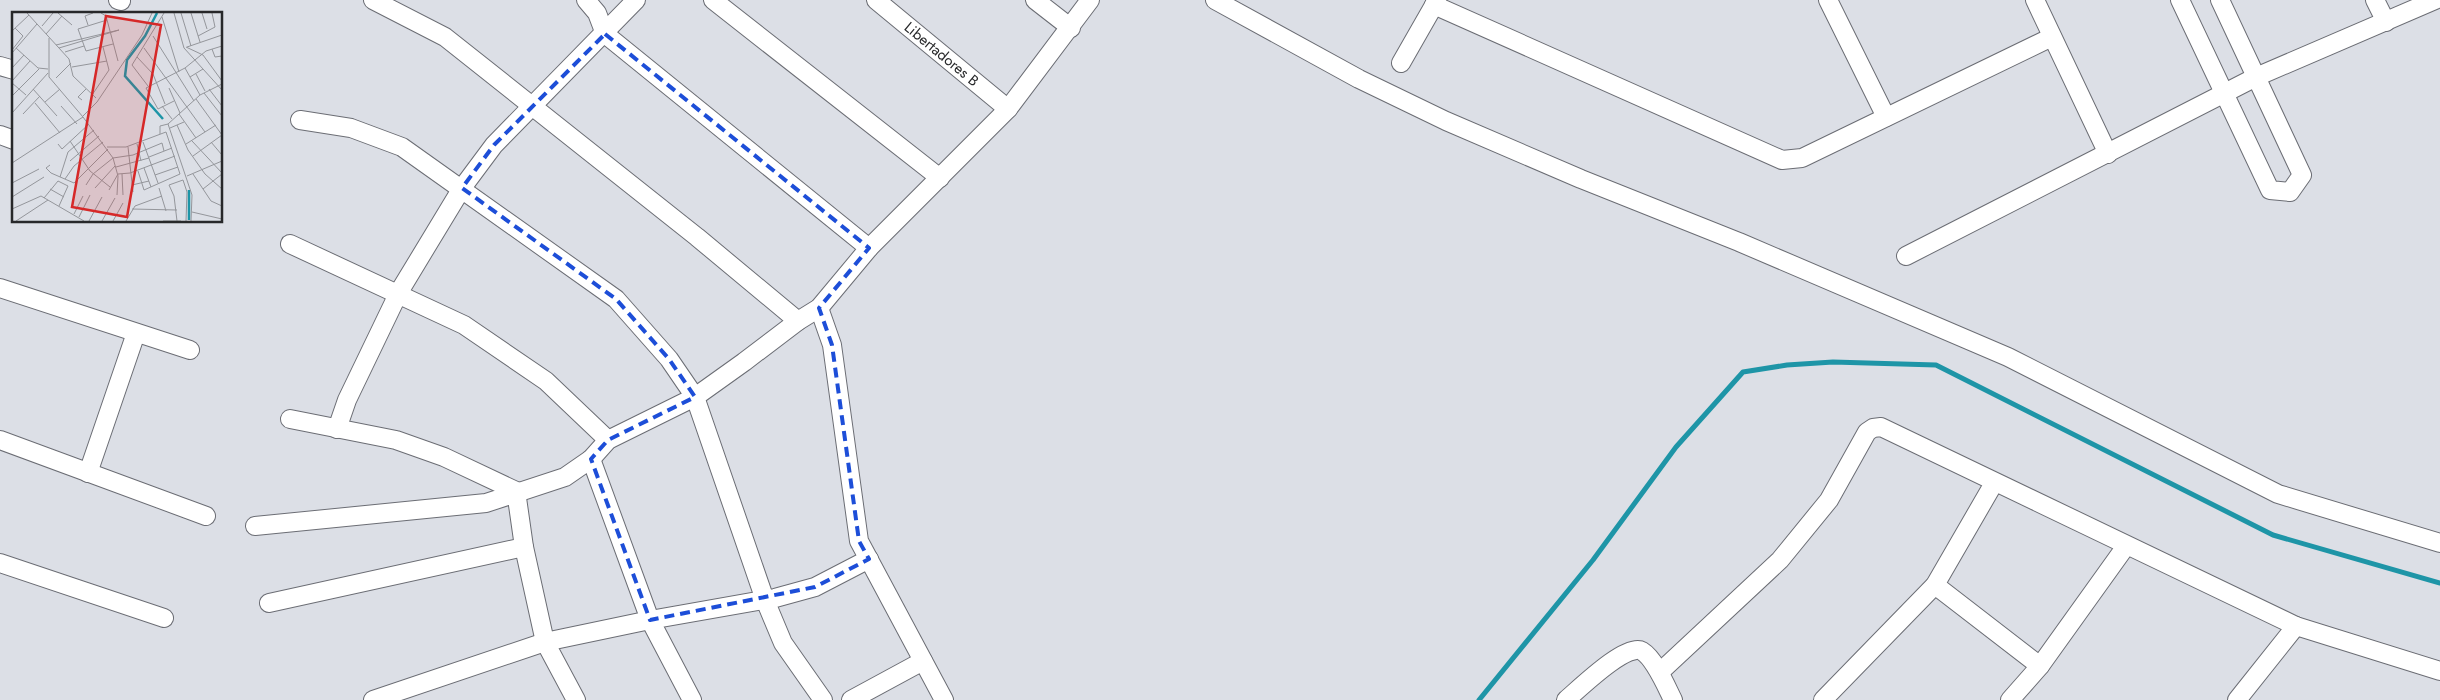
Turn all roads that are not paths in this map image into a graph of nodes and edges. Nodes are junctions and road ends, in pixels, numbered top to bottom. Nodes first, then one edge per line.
1 (372, 0) edge
2 (586, 0) edge
3 (636, 0) edge
4 (713, 0) edge
5 (876, 0) edge
6 (1035, 0) edge
7 (1090, 0) edge
8 (1215, 0) edge
9 (1828, 0) edge
10 (2035, 0) edge
11 (2180, 0) edge
12 (2220, 0) edge
13 (2375, 0) edge
14 (2435, 0) edge
15 (1435, 3) edge
16 (2386, 22) junction
17 (1071, 28) junction
18 (605, 34) junction
19 (2052, 37) junction
20 (1401, 63) dead end
21 (2256, 77) junction
22 (2224, 93) junction
23 (532, 107) junction
24 (1008, 109) junction
25 (1886, 117) junction
26 (300, 120) dead end
27 (0, 135) edge
28 (12, 139) edge
29 (2108, 154) junction
30 (940, 178) junction
31 (462, 188) junction
32 (290, 244) dead end
33 (869, 248) junction
34 (1906, 256) dead end
35 (0, 288) edge
36 (399, 292) junction
37 (819, 308) junction
38 (798, 320) junction
39 (136, 333) junction
40 (190, 350) dead end
41 (695, 397) junction
42 (290, 419) dead end
43 (337, 429) junction
44 (0, 440) edge
45 (608, 440) junction
46 (591, 459) junction
47 (88, 473) junction
48 (1994, 483) junction
49 (516, 491) junction
50 (206, 516) dead end
51 (255, 526) dead end
52 (2440, 543) edge
53 (2126, 546) junction
54 (524, 547) junction
55 (869, 559) junction
56 (0, 563) edge
57 (1935, 585) junction
58 (765, 600) junction
59 (269, 603) dead end
60 (164, 618) dead end
61 (650, 620) junction
62 (2296, 626) junction
63 (545, 642) junction
64 (923, 661) junction
65 (2040, 666) junction
66 (2440, 671) edge
67 (1660, 672) junction
68 (409, 695) edge
69 (373, 700) edge
70 (576, 700) edge
71 (692, 700) edge
72 (823, 700) edge
73 (851, 700) edge
74 (944, 700) edge
75 (1566, 700) edge
76 (1673, 700) edge
77 (1824, 700) edge
78 (2010, 700) edge
79 (2237, 700) edge

1 - 23 street
2 - 18 street
3 - 18 street
4 - 30 street
5 - 24 street, Libertadores B
6 - 17 street
7 - 17 street
8 - 52 street
9 - 25 street
10 - 19 street
11 - 22 street
12 - 21 street
13 - 16 street
14 - 16 street
15 - 20 street
15 - 25 street
16 - 21 street
17 - 24 street
18 - 23 street
18 - 33 street
19 - 25 street
19 - 29 street
21 - 22 street
21 - 22 street
22 - 29 street
23 - 31 street
23 - 38 street
24 - 30 street
26 - 31 street
27 - 28 street
29 - 34 street
30 - 33 street
31 - 36 street
31 - 41 street
32 - 36 street
33 - 37 street
35 - 39 street
36 - 43 street
36 - 45 street
37 - 38 street
37 - 55 street
38 - 41 street
39 - 40 street
39 - 47 street
41 - 45 street
41 - 58 street
42 - 43 street
43 - 49 street
44 - 47 street
45 - 46 street
46 - 49 street
46 - 61 street
47 - 50 street
48 - 53 street
48 - 57 street
48 - 67 street
49 - 51 street
49 - 54 street
53 - 62 street
53 - 65 street
54 - 59 street
54 - 63 street
55 - 58 street
55 - 64 street
56 - 60 street
57 - 65 street
57 - 77 street
58 - 61 street
58 - 72 street
61 - 63 street
61 - 71 street
62 - 66 street
62 - 79 street
63 - 68 street
63 - 70 street
64 - 73 street
64 - 74 street
65 - 78 street
67 - 75 street
67 - 76 street
68 - 69 street

